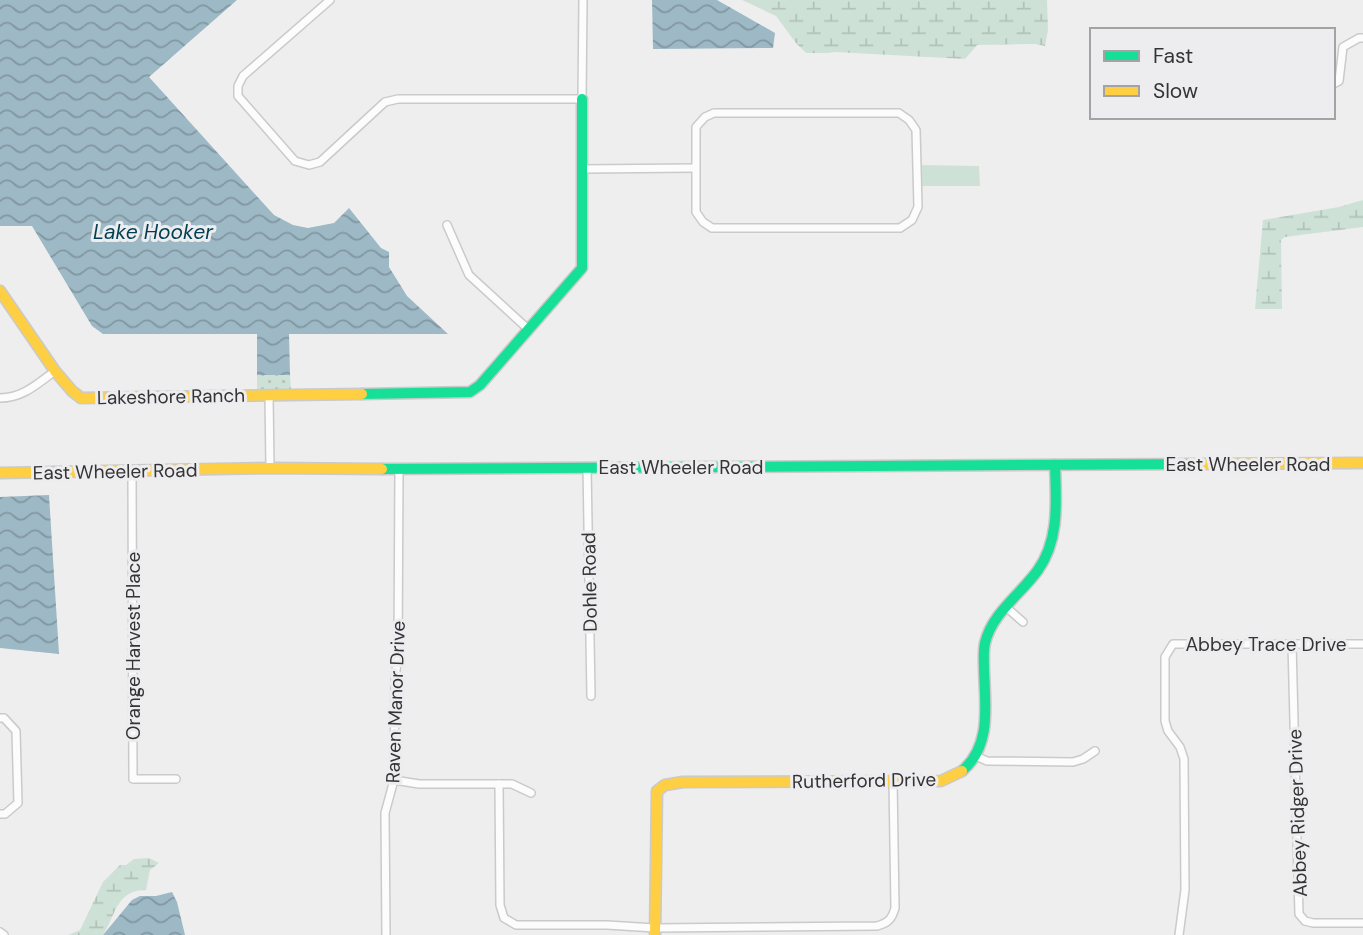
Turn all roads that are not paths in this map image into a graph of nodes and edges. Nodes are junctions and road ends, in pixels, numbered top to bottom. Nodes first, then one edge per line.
1 (330, 0) edge
2 (583, 0) edge
3 (1363, 38) edge
4 (1335, 83) edge
5 (582, 99) junction
6 (695, 168) junction
7 (583, 169) junction
8 (447, 225) dead end
9 (0, 291) edge
10 (528, 329) junction
11 (55, 371) junction
12 (269, 395) junction
13 (0, 398) edge
14 (1363, 463) edge
15 (1055, 465) junction
16 (587, 467) junction
17 (270, 468) junction
18 (399, 469) junction
19 (132, 471) junction
20 (0, 473) edge
21 (1006, 607) junction
22 (1023, 622) dead end
23 (1292, 644) junction
24 (1363, 644) edge
25 (591, 696) dead end
26 (0, 718) edge
27 (1095, 751) dead end
28 (978, 757) junction
29 (176, 779) dead end
30 (394, 780) junction
31 (893, 780) junction
32 (499, 784) junction
33 (531, 793) dead end
34 (0, 814) edge
35 (1363, 923) edge
36 (655, 931) edge
37 (386, 935) edge
38 (1179, 935) edge

1 - 5 street
2 - 5 street
3 - 4 street
5 - 7 street, Lakeshore Ranch
6 - 6 street
6 - 7 street
7 - 10 street, Lakeshore Ranch
8 - 10 street
9 - 11 street, Lakeshore Ranch
10 - 12 street, Lakeshore Ranch
11 - 12 street, Lakeshore Ranch
11 - 13 street
12 - 17 street
14 - 15 street, East Wheeler Road
15 - 16 street, East Wheeler Road
15 - 21 street
16 - 18 street, East Wheeler Road
16 - 25 street, Dohle Road
17 - 18 street, East Wheeler Road
17 - 19 street, East Wheeler Road
18 - 30 street, Raven Manor Drive
19 - 20 street, East Wheeler Road
19 - 29 street, Orange Harvest Place
21 - 22 street
21 - 28 street
23 - 24 street, Abbey Trace Drive
23 - 35 street, Abbey Ridger Drive
23 - 38 street, Abbey Trace Drive
26 - 34 street
27 - 28 street
28 - 31 street, Rutherford Drive
30 - 32 street
30 - 37 street, Raven Manor Drive
31 - 36 street
31 - 36 street, Rutherford Drive
32 - 33 street
32 - 36 street

